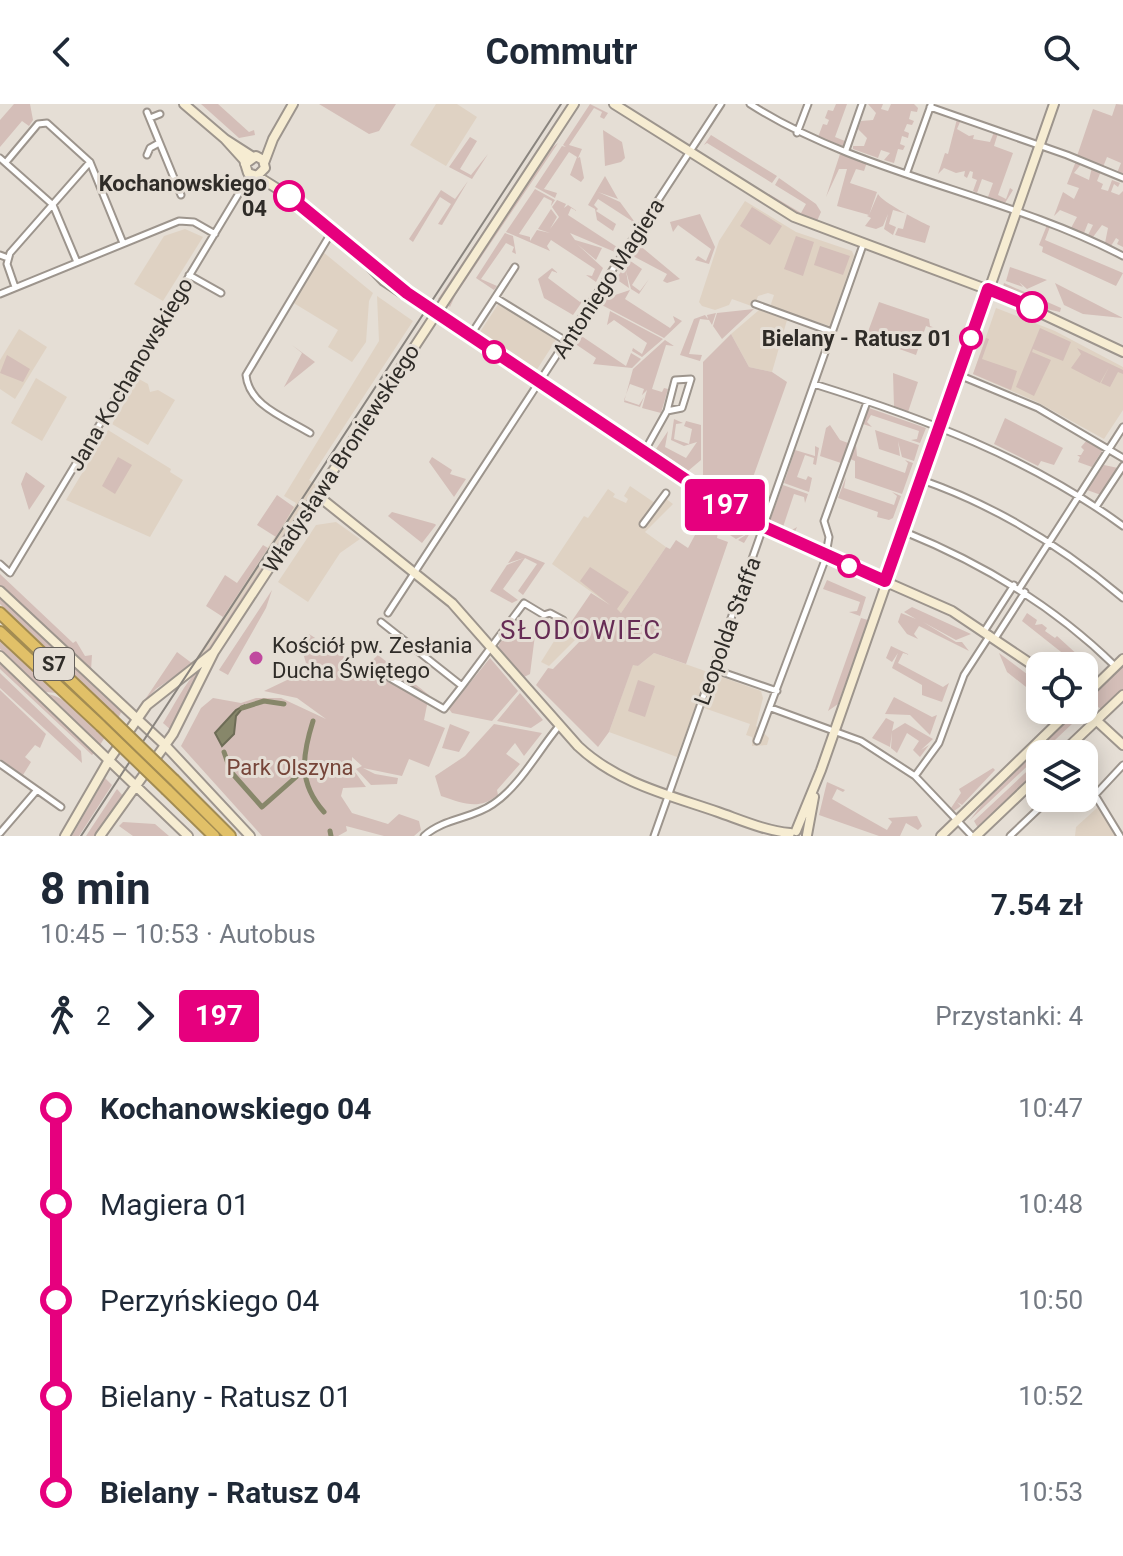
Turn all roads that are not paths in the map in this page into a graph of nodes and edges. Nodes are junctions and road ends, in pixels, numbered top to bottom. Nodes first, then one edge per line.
1 (185, 104) edge
2 (293, 104) edge
3 (574, 104) edge
4 (614, 104) edge
5 (721, 104) edge
6 (750, 104) edge
7 (808, 104) edge
8 (862, 104) edge
9 (1054, 104) edge
10 (930, 105) edge
11 (160, 114) dead end
12 (797, 133) junction
13 (225, 139) junction
14 (159, 143) junction
15 (1040, 145) junction
16 (846, 150) junction
17 (690, 152) junction
18 (147, 155) dead end
19 (0, 158) edge
20 (7, 161) junction
21 (260, 161) junction
22 (90, 162) junction
23 (245, 164) junction
24 (907, 172) junction
25 (254, 176) junction
26 (1123, 178) edge
27 (286, 194) junction
28 (181, 195) dead end
29 (53, 205) junction
30 (1016, 210) junction
31 (331, 233) junction
32 (215, 234) junction
33 (123, 243) junction
34 (863, 245) junction
35 (0, 255) edge
36 (1123, 256) edge
37 (8, 258) junction
38 (77, 262) junction
39 (515, 267) dead end
40 (189, 275) junction
41 (15, 287) junction
42 (988, 289) junction
43 (221, 293) dead end
44 (0, 294) edge
45 (496, 298) junction
46 (755, 304) dead end
47 (436, 313) junction
48 (832, 332) junction
49 (470, 336) junction
50 (566, 341) junction
51 (1123, 352) edge
52 (958, 375) junction
53 (540, 382) junction
54 (814, 384) junction
55 (867, 402) junction
56 (667, 411) junction
57 (1123, 427) edge
58 (939, 428) junction
59 (310, 433) dead end
60 (646, 448) junction
61 (1109, 448) junction
62 (1123, 458) edge
63 (1123, 466) edge
64 (921, 479) junction
65 (666, 493) dead end
66 (317, 495) junction
67 (1079, 496) junction
68 (1096, 507) junction
69 (643, 524) dead end
70 (1123, 526) edge
71 (763, 529) junction
72 (903, 531) junction
73 (1049, 542) junction
74 (825, 556) junction
75 (0, 564) edge
76 (415, 572) junction
77 (885, 581) junction
78 (1019, 589) junction
79 (0, 591) edge
80 (1123, 598) edge
81 (0, 613) edge
82 (388, 613) dead end
83 (563, 620) dead end
84 (381, 622) dead end
85 (0, 632) edge
86 (991, 634) junction
87 (492, 648) junction
88 (214, 652) junction
89 (0, 656) edge
90 (1123, 659) edge
91 (1026, 660) edge
92 (1115, 666) junction
93 (713, 669) junction
94 (390, 678) dead end
95 (1098, 683) edge
96 (462, 686) junction
97 (777, 691) junction
98 (1123, 695) edge
99 (771, 708) junction
100 (1098, 718) edge
101 (136, 720) junction
102 (1098, 722) edge
103 (1056, 724) edge
104 (1092, 724) edge
105 (559, 726) junction
106 (835, 731) junction
107 (1075, 740) edge
108 (757, 741) dead end
109 (165, 745) junction
110 (1123, 745) edge
111 (109, 760) junction
112 (0, 764) edge
113 (1123, 765) edge
114 (821, 770) junction
115 (915, 776) junction
116 (170, 785) junction
117 (138, 787) junction
118 (1026, 788) edge
119 (37, 790) junction
120 (1098, 792) edge
121 (668, 795) junction
122 (1098, 800) edge
123 (61, 807) dead end
124 (1035, 812) edge
125 (957, 820) junction
126 (760, 827) junction
127 (0, 833) edge
128 (791, 833) edge
129 (808, 835) edge
130 (65, 836) edge
131 (100, 836) edge
132 (188, 836) edge
133 (214, 836) edge
134 (230, 836) edge
135 (250, 836) edge
136 (424, 836) edge
137 (654, 836) edge
138 (778, 836) edge
139 (941, 836) edge
140 (974, 836) edge
141 (1010, 836) edge
142 (1120, 836) edge

1 - 13 street
2 - 21 street
3 - 47 street, Władysława Broniewskiego
4 - 17 street
5 - 17 street, Antoniego Magiera
6 - 12 street
7 - 12 street
8 - 16 street
9 - 15 street
10 - 15 street
10 - 24 street
11 - 14 street
12 - 16 street
13 - 21 street
13 - 23 street
14 - 18 street
14 - 28 street
15 - 26 street
15 - 30 street
16 - 24 street
17 - 34 street
17 - 50 street, Antoniego Magiera
19 - 20 street
20 - 22 street
20 - 29 street
21 - 23 street
21 - 25 street
21 - 27 street
22 - 29 street
22 - 33 street
23 - 25 street
24 - 30 street
25 - 27 street
25 - 32 street, Jana Kochanowskiego
27 - 31 street
29 - 37 street
29 - 38 street
30 - 36 street
30 - 42 street
31 - 47 street
31 - 59 street
32 - 33 street
32 - 40 street, Jana Kochanowskiego
33 - 38 street
34 - 42 street
34 - 48 street, Leopolda Staffa
35 - 37 street
37 - 41 street
38 - 41 street
39 - 45 street
40 - 43 street
40 - 75 street, Jana Kochanowskiego
41 - 44 street
42 - 51 street
42 - 52 street
45 - 49 street
45 - 50 street
46 - 48 street
47 - 49 street
47 - 66 street, Władysława Broniewskiego
48 - 54 street, Leopolda Staffa
49 - 53 street
50 - 53 street, Antoniego Magiera
52 - 58 street
52 - 61 street
53 - 60 street
53 - 76 street, Antoniego Magiera
54 - 55 street
54 - 71 street, Leopolda Staffa
55 - 58 street
55 - 74 street
56 - 56 street
56 - 60 street
57 - 61 street
58 - 64 street
58 - 67 street
60 - 71 street
61 - 62 street
61 - 67 street
63 - 68 street
64 - 72 street
64 - 73 street
65 - 69 street
66 - 76 street
66 - 88 street, Władysława Broniewskiego
67 - 68 street
67 - 73 street
68 - 70 street
71 - 74 street
71 - 93 street, Leopolda Staffa
72 - 77 street
72 - 78 street
73 - 78 street
73 - 80 street
74 - 77 street
74 - 97 street
76 - 82 street, Antoniego Magiera
76 - 87 street
77 - 86 street
77 - 106 street
78 - 86 street
78 - 86 street
78 - 92 street
79 - 101 street
81 - 116 highway, S7, bridge
83 - 87 street
84 - 96 street
85 - 116 highway, S7, bridge
86 - 91 street
86 - 115 street
87 - 96 street
87 - 105 street
88 - 101 street, Władysława Broniewskiego
88 - 109 street, Władysława Broniewskiego
89 - 111 street
90 - 92 street
92 - 95 street
93 - 97 street
93 - 121 street, Leopolda Staffa
94 - 96 street
97 - 99 street
98 - 100 street
99 - 106 street
99 - 108 street
101 - 109 street
101 - 111 street, Władysława Broniewskiego
102 - 110 street
103 - 125 street
104 - 107 street
105 - 121 street
105 - 136 street
106 - 114 street
106 - 115 street
109 - 117 street, Władysława Broniewskiego
109 - 135 street
111 - 117 street
111 - 130 street, Władysława Broniewskiego
112 - 119 street
113 - 120 street
114 - 128 street
114 - 129 street
115 - 125 street
116 - 133 highway, S7
116 - 134 highway, S7
117 - 131 street, Władysława Broniewskiego
117 - 132 street
118 - 140 street
119 - 123 street
119 - 127 street
121 - 126 street
121 - 137 street, Leopolda Staffa
122 - 142 street
124 - 141 street
125 - 139 street
125 - 140 street
126 - 128 street
126 - 138 street
128 - 129 street

